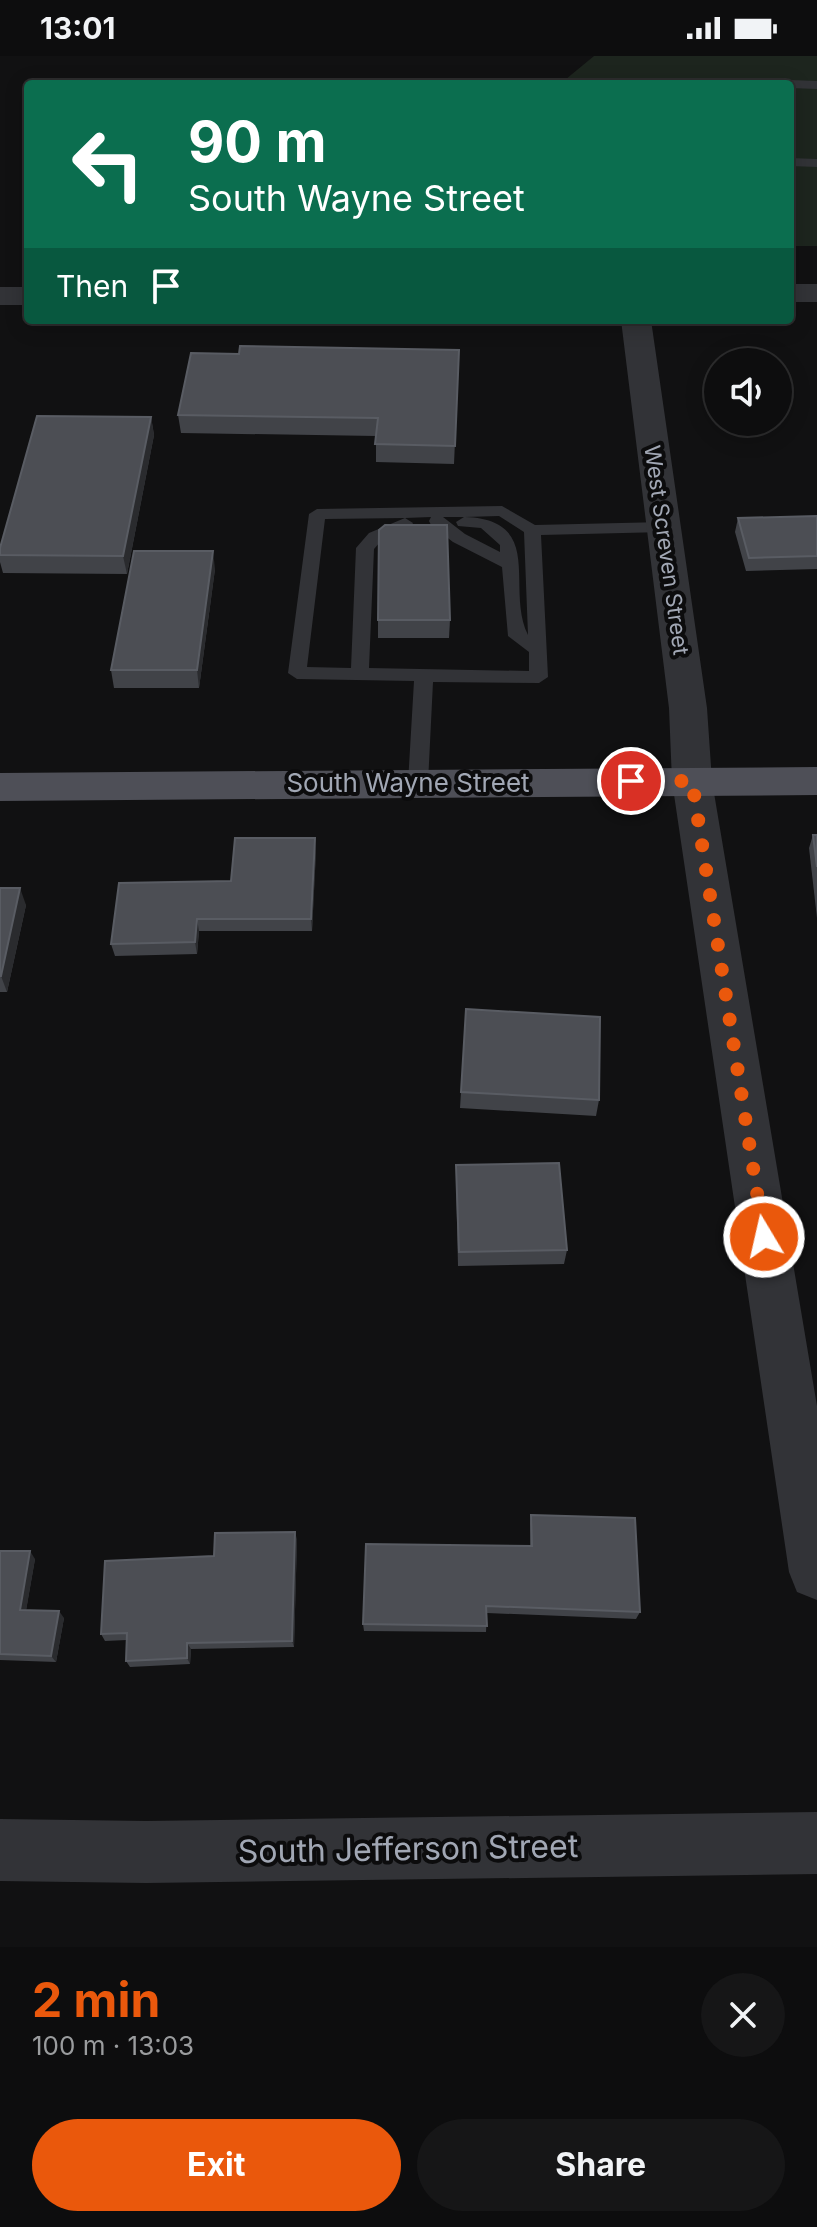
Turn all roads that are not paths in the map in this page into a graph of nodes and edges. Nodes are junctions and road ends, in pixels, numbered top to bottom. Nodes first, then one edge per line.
1 (794, 84) edge
2 (817, 85) edge
3 (794, 162) edge
4 (817, 163) edge
5 (794, 293) edge
6 (817, 293) edge
7 (0, 296) edge
8 (24, 296) edge
9 (637, 324) edge
10 (437, 521) junction
11 (664, 527) junction
12 (532, 530) junction
13 (509, 564) junction
14 (538, 650) junction
15 (360, 674) junction
16 (424, 675) junction
17 (692, 781) junction
18 (817, 781) edge
19 (418, 783) junction
20 (0, 787) edge
21 (817, 1572) edge
22 (817, 1843) edge
23 (0, 1850) edge

1 - 2 lane
3 - 4 lane
5 - 6 street
7 - 8 street
9 - 11 street, West Screven Street
10 - 13 lane
10 - 13 lane
10 - 15 lane
11 - 12 lane
11 - 17 street, West Screven Street
12 - 14 lane
12 - 15 lane
13 - 14 lane
14 - 16 lane
15 - 16 lane
16 - 19 lane
17 - 18 main road, South Wayne Street
17 - 19 main road, South Wayne Street
17 - 21 street, West Screven Street
19 - 20 main road, South Wayne Street
22 - 23 street, South Jefferson Street

